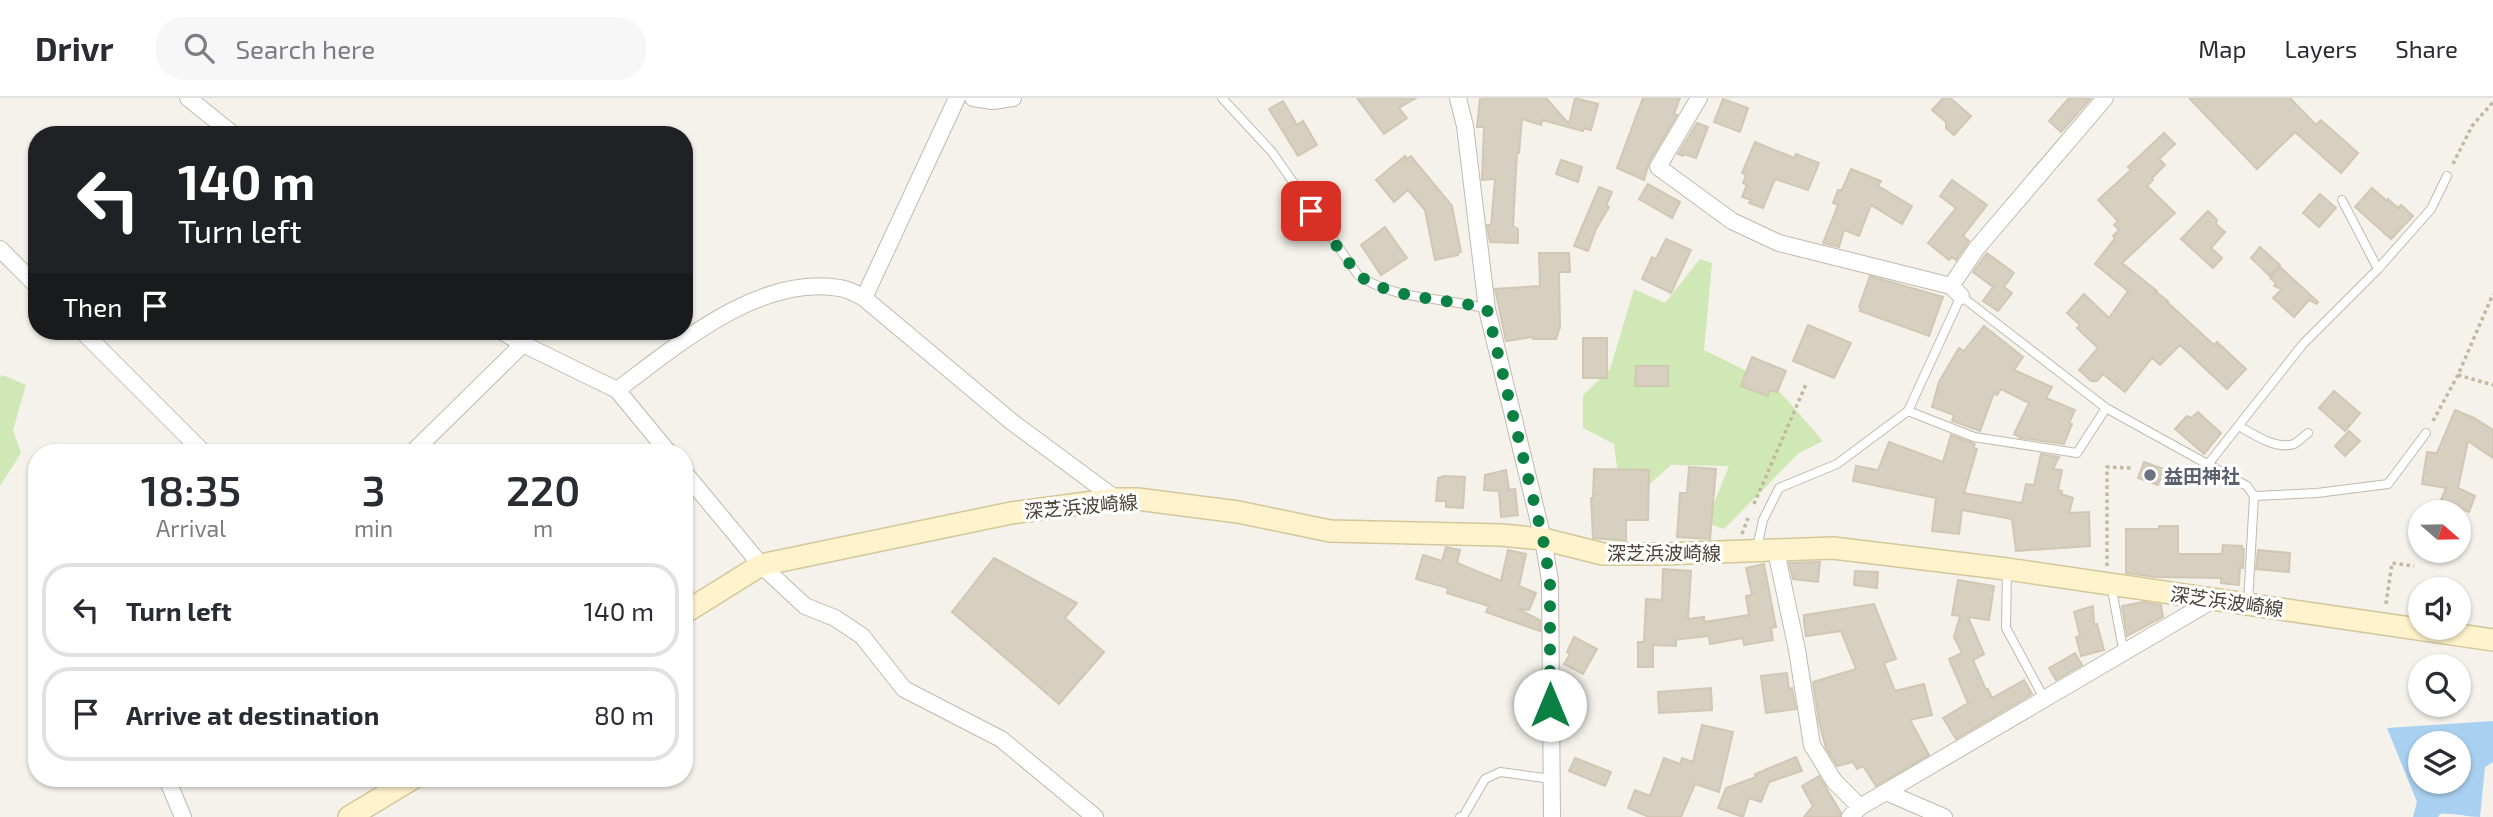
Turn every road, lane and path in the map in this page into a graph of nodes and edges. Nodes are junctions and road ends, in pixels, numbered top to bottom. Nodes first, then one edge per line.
1 (188, 98) edge
2 (957, 98) edge
3 (973, 98) edge
4 (1013, 98) edge
5 (1222, 98) edge
6 (1458, 98) edge
7 (1699, 98) edge
8 (2105, 98) edge
9 (2493, 102) edge
10 (223, 126) edge
11 (2447, 176) joint
12 (2342, 200) dead end
13 (0, 249) edge
14 (2378, 269) junction
15 (28, 277) edge
16 (1956, 291) junction
17 (2493, 294) edge
18 (864, 298) junction
19 (1487, 309) junction
20 (693, 335) edge
21 (91, 340) edge
22 (516, 340) edge
23 (686, 340) edge
24 (523, 344) junction
25 (2458, 375) junction
26 (1807, 382) dead end
27 (2493, 385) edge
28 (617, 390) junction
29 (2106, 408) junction
30 (1908, 411) junction
31 (2239, 426) junction
32 (2308, 433) dead end
33 (2426, 433) joint
34 (195, 444) edge
35 (421, 444) edge
36 (662, 444) edge
37 (2208, 463) junction
38 (2132, 468) dead end
39 (693, 483) edge
40 (2255, 496) junction
41 (1116, 499) junction
42 (1754, 505) dead end
43 (1749, 516) dead end
44 (1543, 539) junction
45 (1757, 548) junction
46 (761, 565) junction
47 (2414, 566) dead end
48 (2007, 569) junction
49 (2109, 584) junction
50 (2213, 600) junction
51 (2248, 605) junction
52 (693, 607) edge
53 (2384, 623) junction
54 (2493, 640) edge
55 (2124, 654) junction
56 (2045, 700) junction
57 (1551, 779) junction
58 (170, 787) edge
59 (399, 787) edge
60 (1886, 792) junction
61 (1855, 812) edge
62 (183, 817) edge
63 (348, 817) edge
64 (1095, 817) edge
65 (1460, 817) edge
66 (1552, 817) edge
67 (1944, 817) edge

1 - 10 street
2 - 18 street
3 - 4 street
5 - 19 lane
6 - 19 street
7 - 16 street
8 - 16 street
9 - 11 path
11 - 14 lane
12 - 14 lane
13 - 15 street
14 - 31 lane
16 - 29 lane
16 - 30 lane
17 - 25 path
18 - 20 street
18 - 41 street
19 - 44 street
21 - 34 street
22 - 24 street
23 - 28 street
24 - 28 street
24 - 35 street
25 - 27 path
25 - 33 path
26 - 42 path
28 - 36 street
29 - 30 lane
29 - 37 lane
30 - 45 lane
31 - 32 lane
31 - 37 lane
33 - 40 lane
37 - 40 lane
38 - 49 path
39 - 46 street
40 - 51 lane
41 - 44 main road, 深芝浜波崎線
41 - 46 main road, 深芝浜波崎線
43 - 45 path
44 - 45 main road, 深芝浜波崎線
44 - 57 street
45 - 48 main road, 深芝浜波崎線
45 - 61 street
46 - 52 main road, 深芝浜波崎線
46 - 64 street
47 - 53 path
48 - 49 main road, 深芝浜波崎線
48 - 56 lane
49 - 50 main road, 深芝浜波崎線
49 - 55 lane
50 - 51 main road, 深芝浜波崎線
50 - 55 street
51 - 53 main road, 深芝浜波崎線
53 - 54 main road, 深芝浜波崎線
55 - 56 street
56 - 60 street
57 - 65 lane
57 - 66 street
58 - 62 street
59 - 63 main road
60 - 61 street
60 - 67 street

